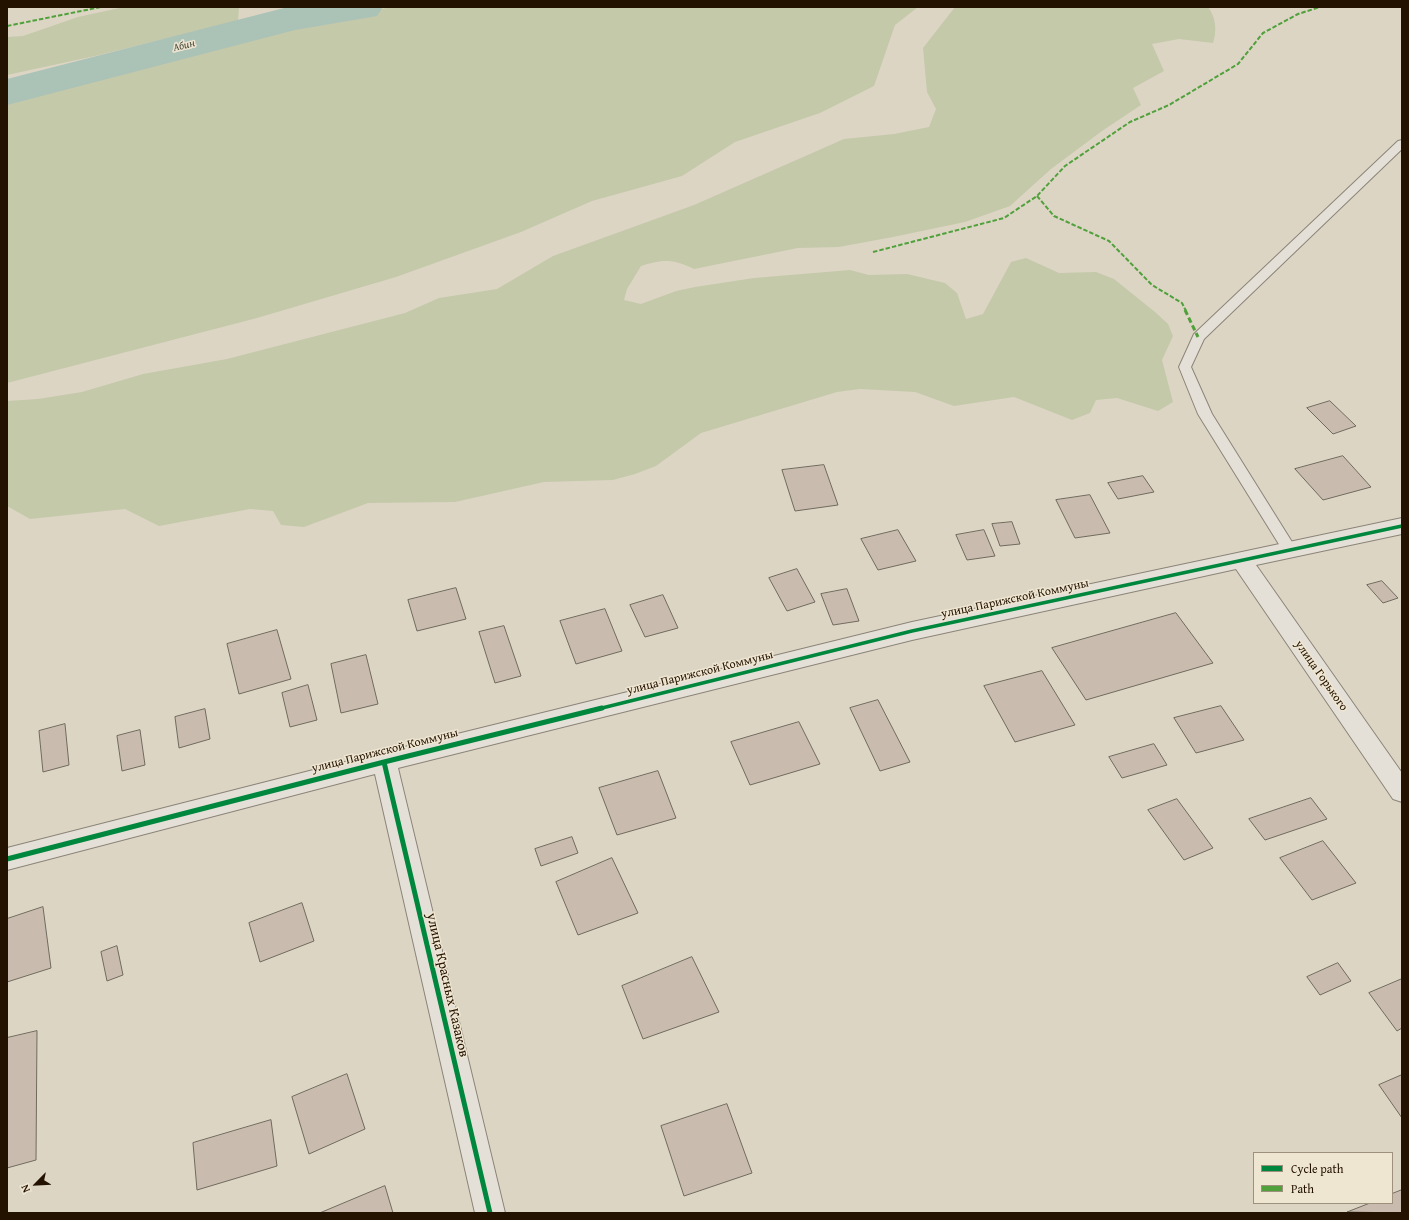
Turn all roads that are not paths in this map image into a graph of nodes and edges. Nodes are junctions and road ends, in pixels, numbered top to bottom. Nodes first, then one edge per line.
1 (1402, 143) edge
2 (1402, 526) edge
3 (1290, 550) junction
4 (1241, 560) junction
5 (384, 762) junction
6 (1402, 792) edge
7 (7, 859) edge
8 (490, 1213) edge

1 - 3 lane
2 - 3 street, улица Парижской Коммуны
3 - 4 street, улица Парижской Коммуны
4 - 5 street, улица Парижской Коммуны
4 - 6 street, улица Горького
5 - 7 street, улица Парижской Коммуны
5 - 8 street, улица Красных Казаков

